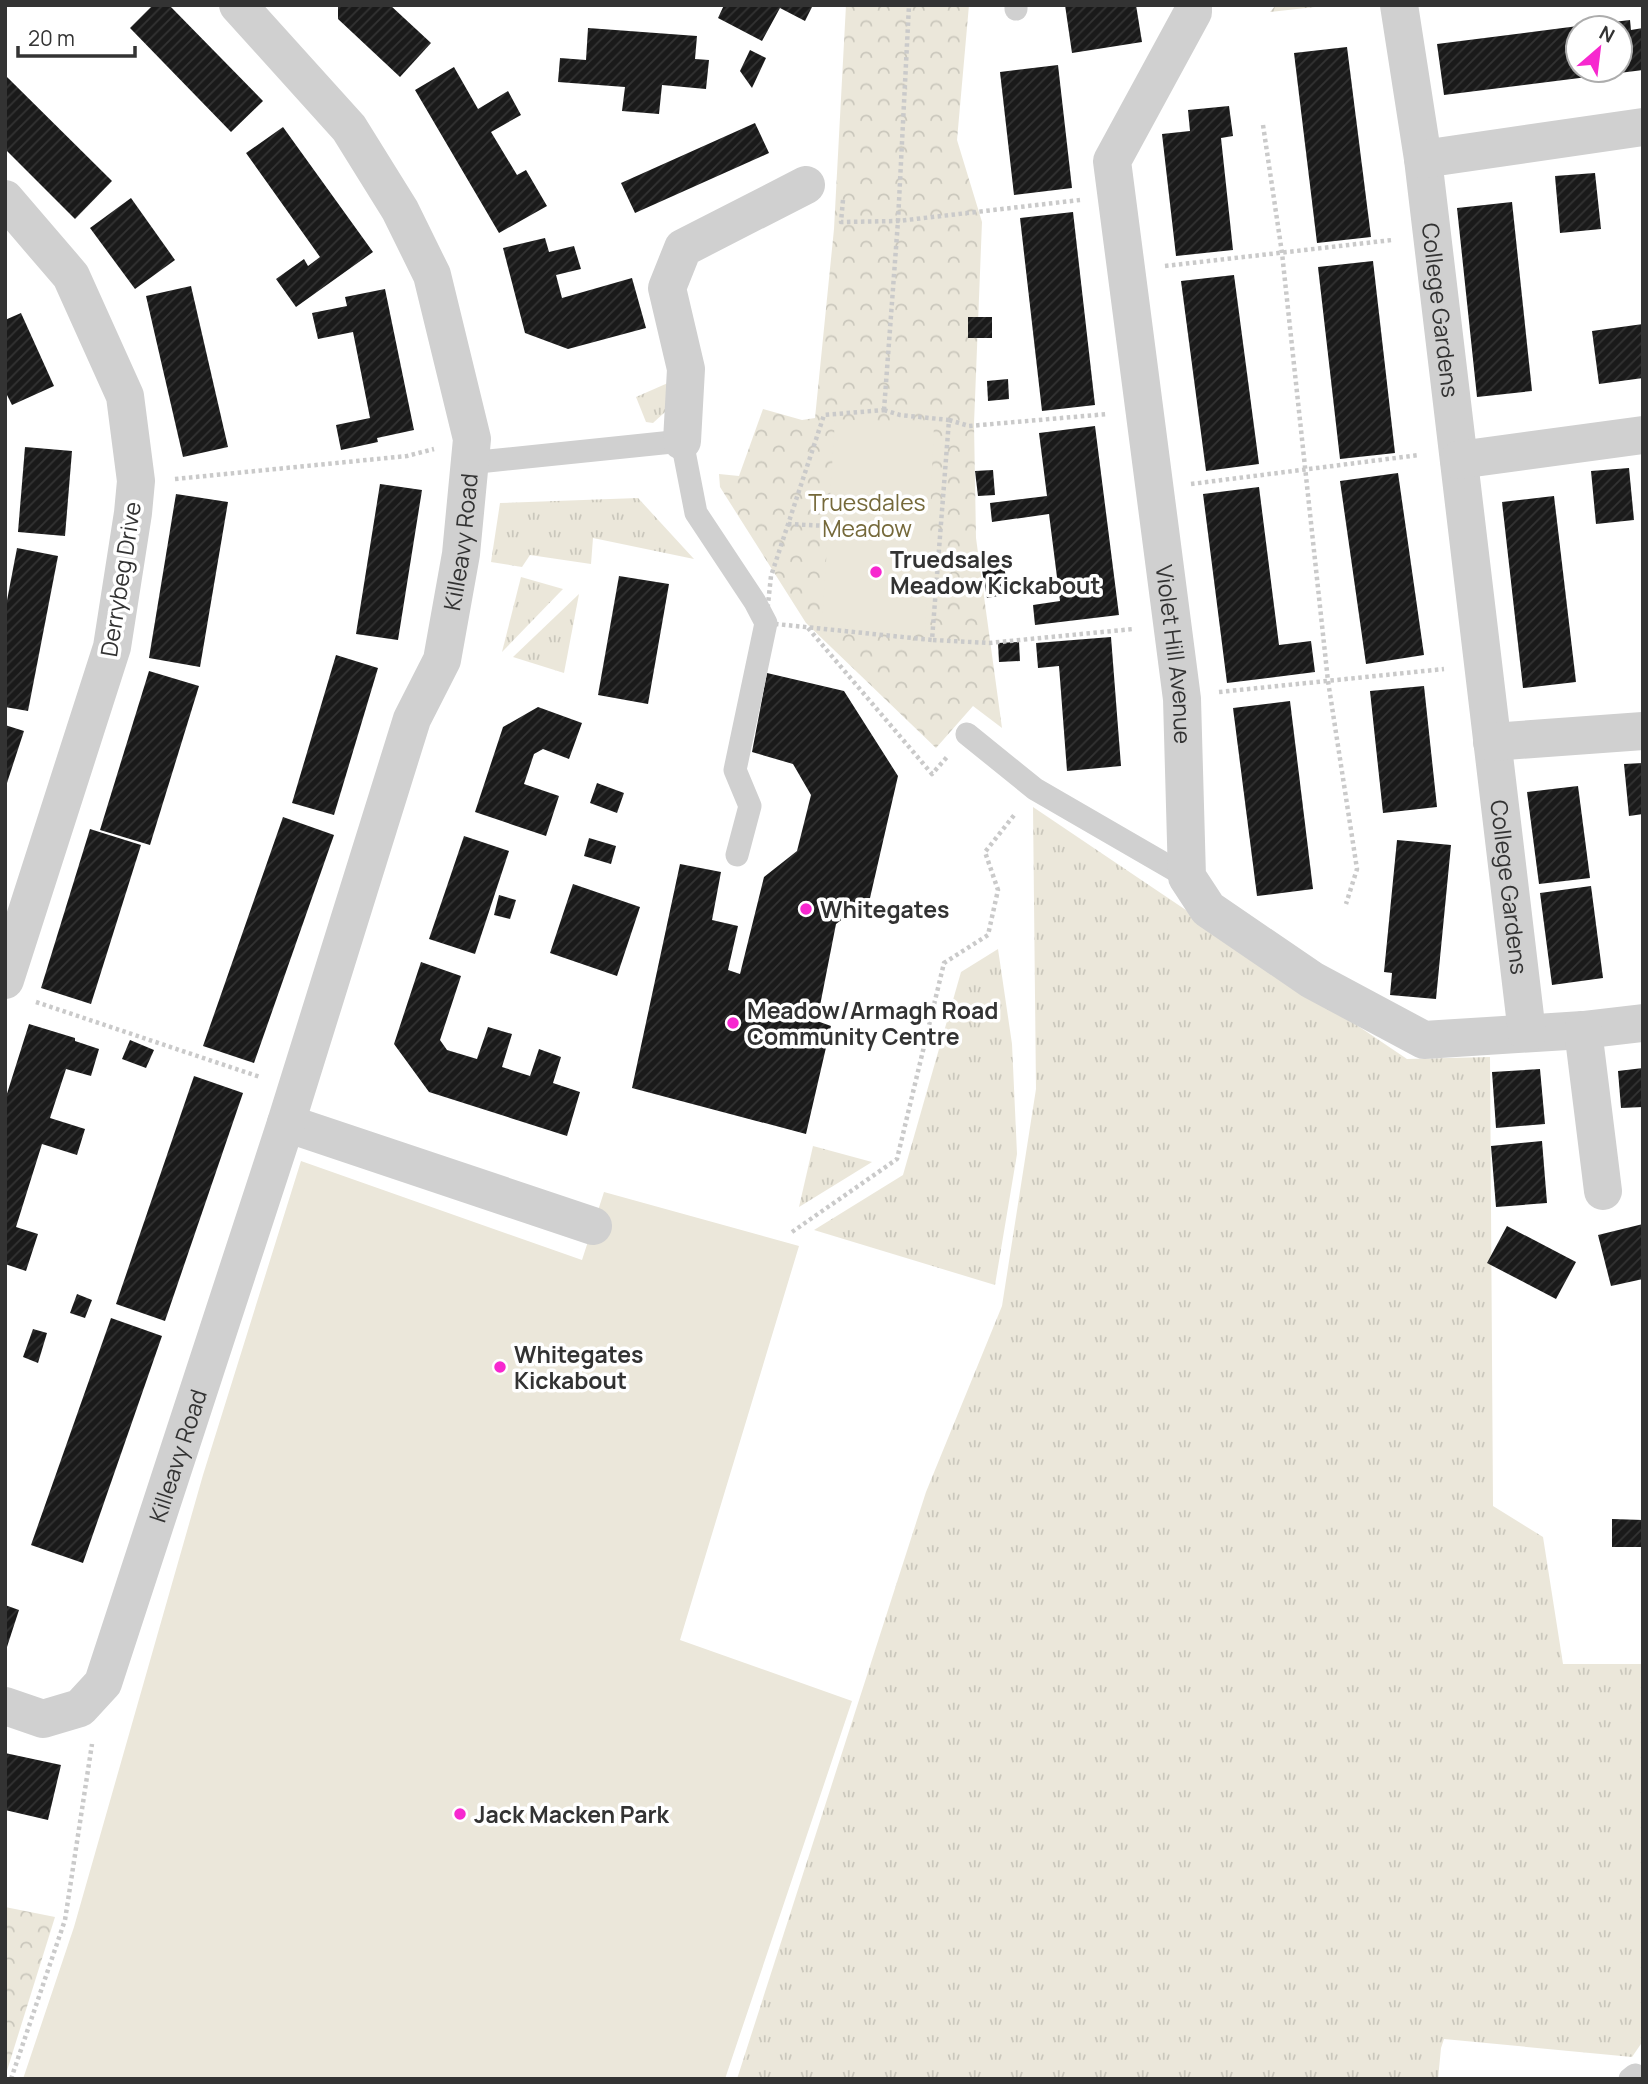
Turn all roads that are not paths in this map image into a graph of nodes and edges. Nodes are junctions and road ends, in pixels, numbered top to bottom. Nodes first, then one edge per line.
1 (238, 5) edge
2 (1399, 5) edge
3 (1199, 7) edge
4 (1643, 127) edge
5 (1423, 159) junction
6 (806, 185) dead end
7 (5, 199) edge
8 (1643, 435) edge
9 (682, 441) junction
10 (470, 451) junction
11 (1458, 455) junction
12 (1643, 731) edge
13 (967, 734) road end
14 (1492, 742) junction
15 (737, 855) dead end
16 (1187, 877) junction
17 (19, 991) edge
18 (1643, 1023) edge
19 (1583, 1030) junction
20 (1528, 1033) junction
21 (286, 1123) junction
22 (1603, 1191) dead end
23 (593, 1226) dead end
24 (5, 1706) edge

1 - 10 street, Killeavy Road
2 - 5 street, College Gardens
3 - 16 street, Violet Hill Avenue
4 - 5 street
5 - 11 street, College Gardens
6 - 9 street
7 - 17 street, Derrybeg Drive
8 - 11 street
9 - 10 lane
9 - 15 lane
10 - 21 street, Killeavy Road
11 - 14 street, College Gardens
12 - 14 street
13 - 16 lane
14 - 20 street, College Gardens
16 - 20 street
18 - 19 street
19 - 20 street
19 - 22 street
21 - 23 street
21 - 24 street, Killeavy Road

